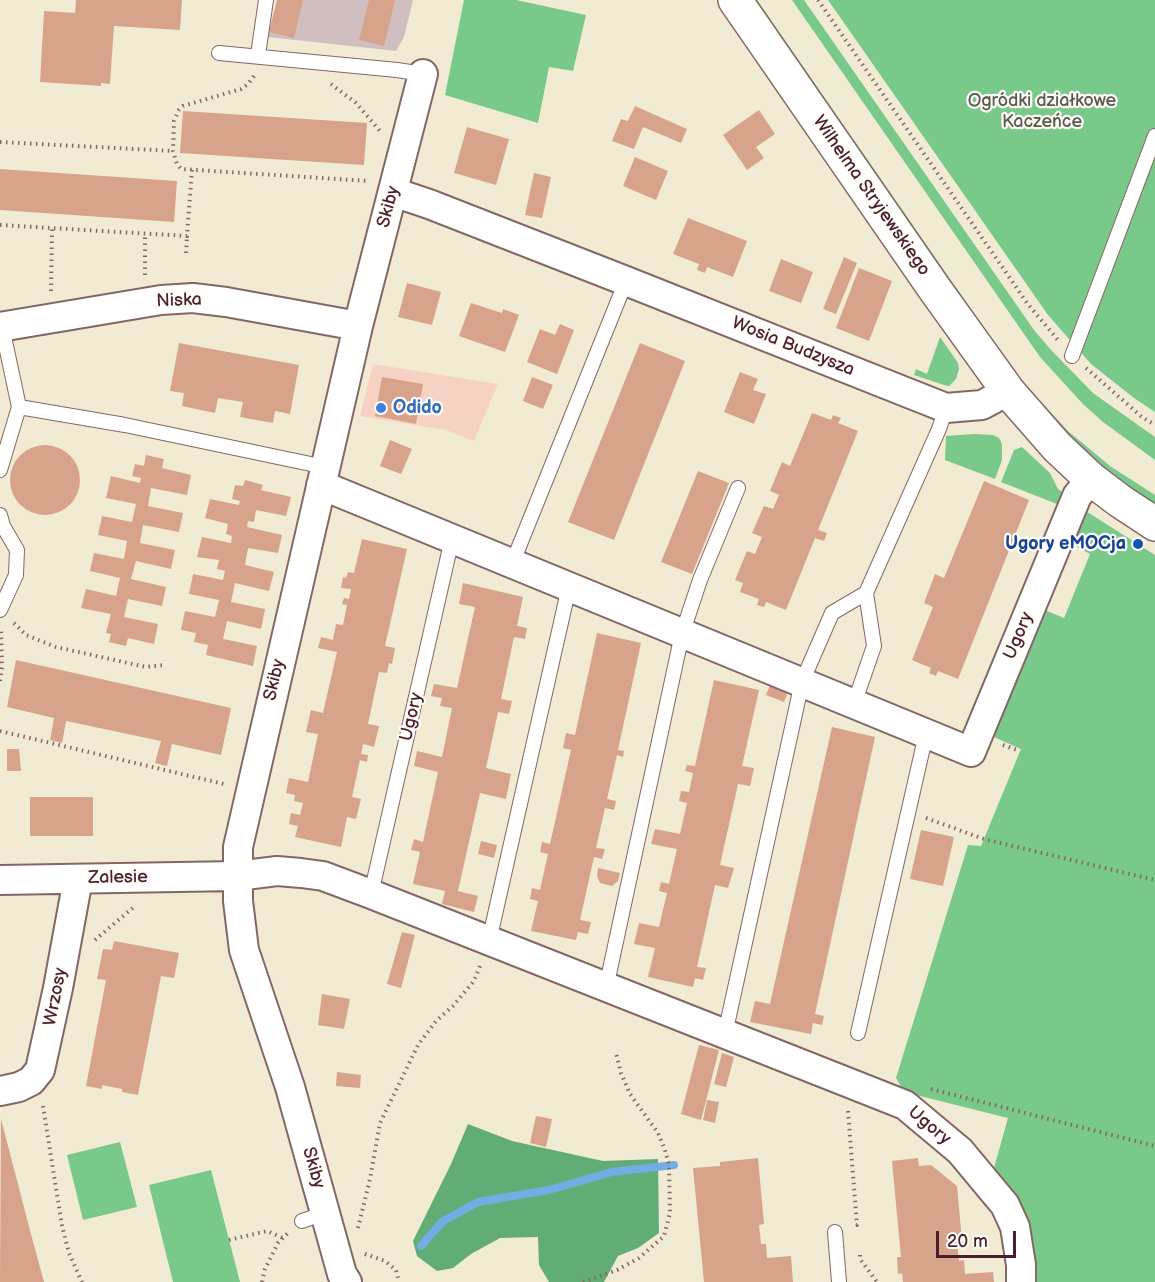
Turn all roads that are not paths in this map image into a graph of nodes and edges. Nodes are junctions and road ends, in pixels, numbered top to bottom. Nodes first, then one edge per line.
1 (266, 0) edge
2 (735, 0) edge
3 (219, 53) dead end
4 (258, 55) junction
5 (423, 74) joint
6 (1155, 136) edge
7 (384, 186) junction
8 (627, 281) junction
9 (358, 326) junction
10 (1, 327) edge
11 (1072, 356) road end
12 (1008, 391) junction
13 (19, 407) junction
14 (946, 408) junction
15 (0, 470) edge
16 (323, 476) junction
17 (1091, 479) junction
18 (738, 488) dead end
19 (0, 514) edge
20 (1155, 524) edge
21 (452, 539) junction
22 (512, 564) junction
23 (569, 587) junction
24 (866, 593) junction
25 (1, 610) edge
26 (682, 634) junction
27 (802, 682) junction
28 (854, 704) junction
29 (926, 734) junction
30 (237, 876) junction
31 (78, 879) junction
32 (0, 880) edge
33 (371, 894) junction
34 (489, 941) junction
35 (606, 988) junction
36 (858, 1033) dead end
37 (725, 1034) junction
38 (0, 1091) edge
39 (835, 1232) dead end
40 (347, 1282) edge
41 (839, 1282) edge
42 (1021, 1282) edge

1 - 4 lane
2 - 12 street, Wilhelma Stryjewskiego
3 - 4 lane
4 - 5 lane
5 - 7 street, Skiby
6 - 11 lane
7 - 8 street, Wosia Budzysza
7 - 9 street, Skiby
8 - 14 street, Wosia Budzysza
8 - 22 lane
9 - 10 street, Niska
9 - 16 street, Skiby
10 - 13 lane
12 - 14 street, Wosia Budzysza
12 - 17 street
13 - 15 lane
13 - 16 lane
14 - 24 lane
16 - 21 street, Ugory
16 - 30 street, Skiby
17 - 20 street
17 - 29 street, Ugory
18 - 26 lane
19 - 25 lane
21 - 22 street, Ugory
21 - 33 lane, Ugory
22 - 23 street, Ugory
23 - 26 street, Ugory
23 - 34 lane
24 - 27 lane
24 - 28 lane
26 - 27 street, Ugory
26 - 35 lane
27 - 28 street, Ugory
27 - 37 lane
28 - 29 street, Ugory
29 - 36 lane
30 - 31 street, Zalesie
30 - 33 street, Ugory
30 - 40 street, Skiby
31 - 32 street, Zalesie
31 - 38 street, Wrzosy
33 - 34 street, Ugory
34 - 35 street, Ugory
35 - 37 street, Ugory
37 - 42 street, Ugory
39 - 41 lane

